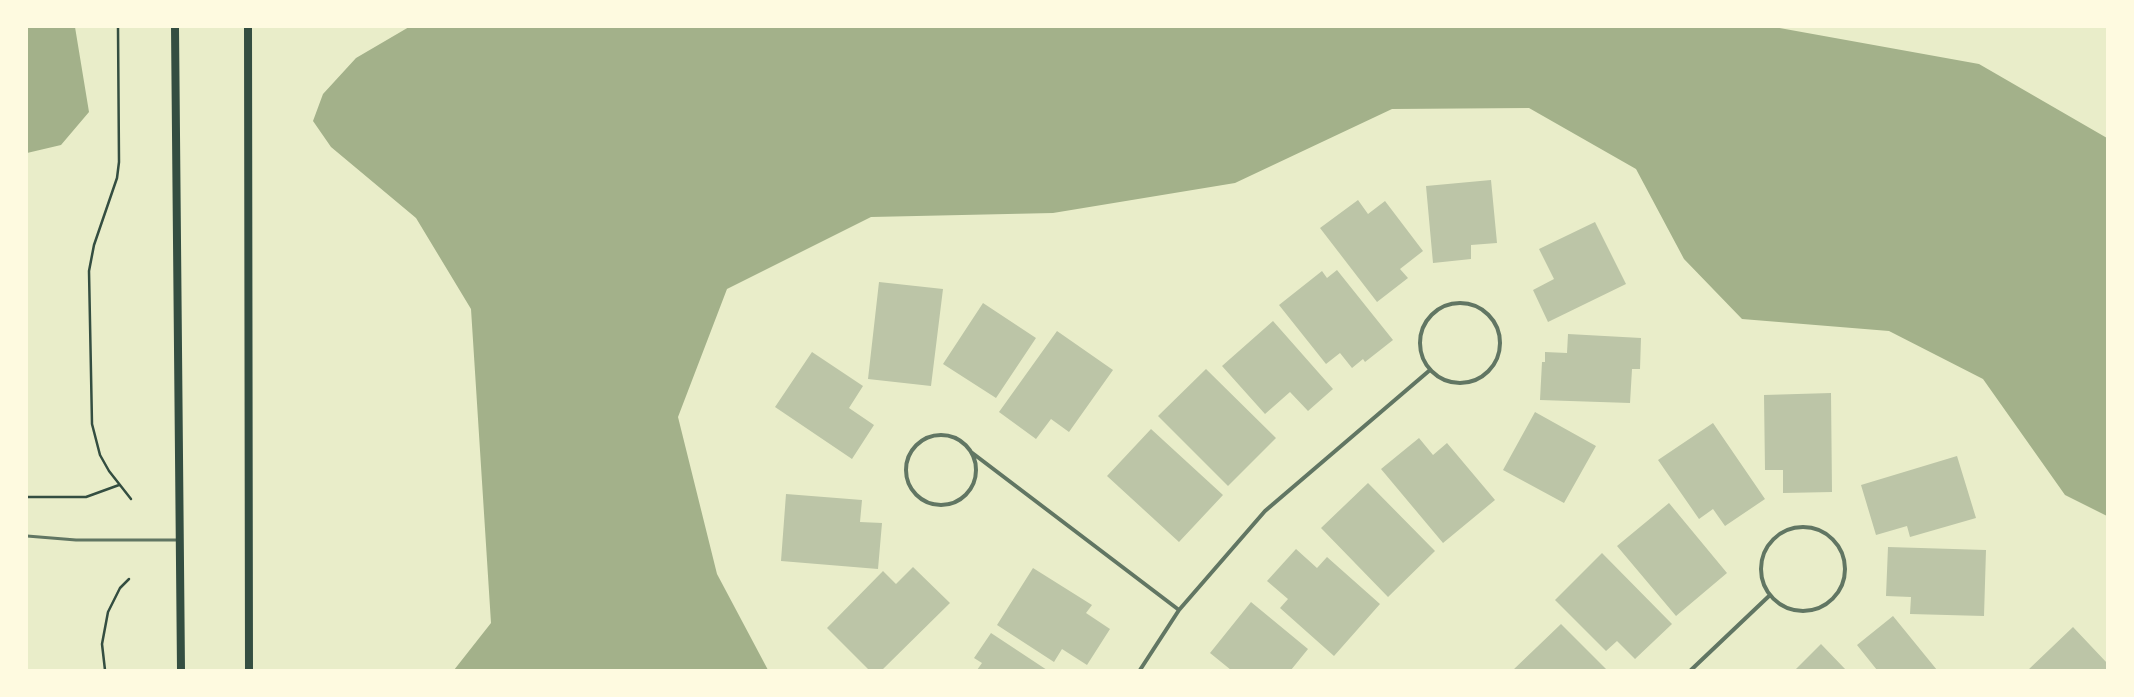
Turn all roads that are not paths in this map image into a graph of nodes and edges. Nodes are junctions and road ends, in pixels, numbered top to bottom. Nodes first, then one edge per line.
1 (174, 27) edge
2 (248, 27) edge
3 (1430, 370) junction
4 (971, 452) junction
5 (27, 536) edge
6 (181, 540) junction
7 (1769, 596) junction
8 (1179, 610) junction
9 (181, 670) edge
10 (248, 670) edge
11 (1140, 670) edge
12 (1691, 670) edge

1 - 6 main road
2 - 10 main road
3 - 3 street
3 - 8 street
4 - 4 street
4 - 8 street
5 - 6 lane
6 - 9 main road
7 - 7 street
7 - 12 street
8 - 11 street

